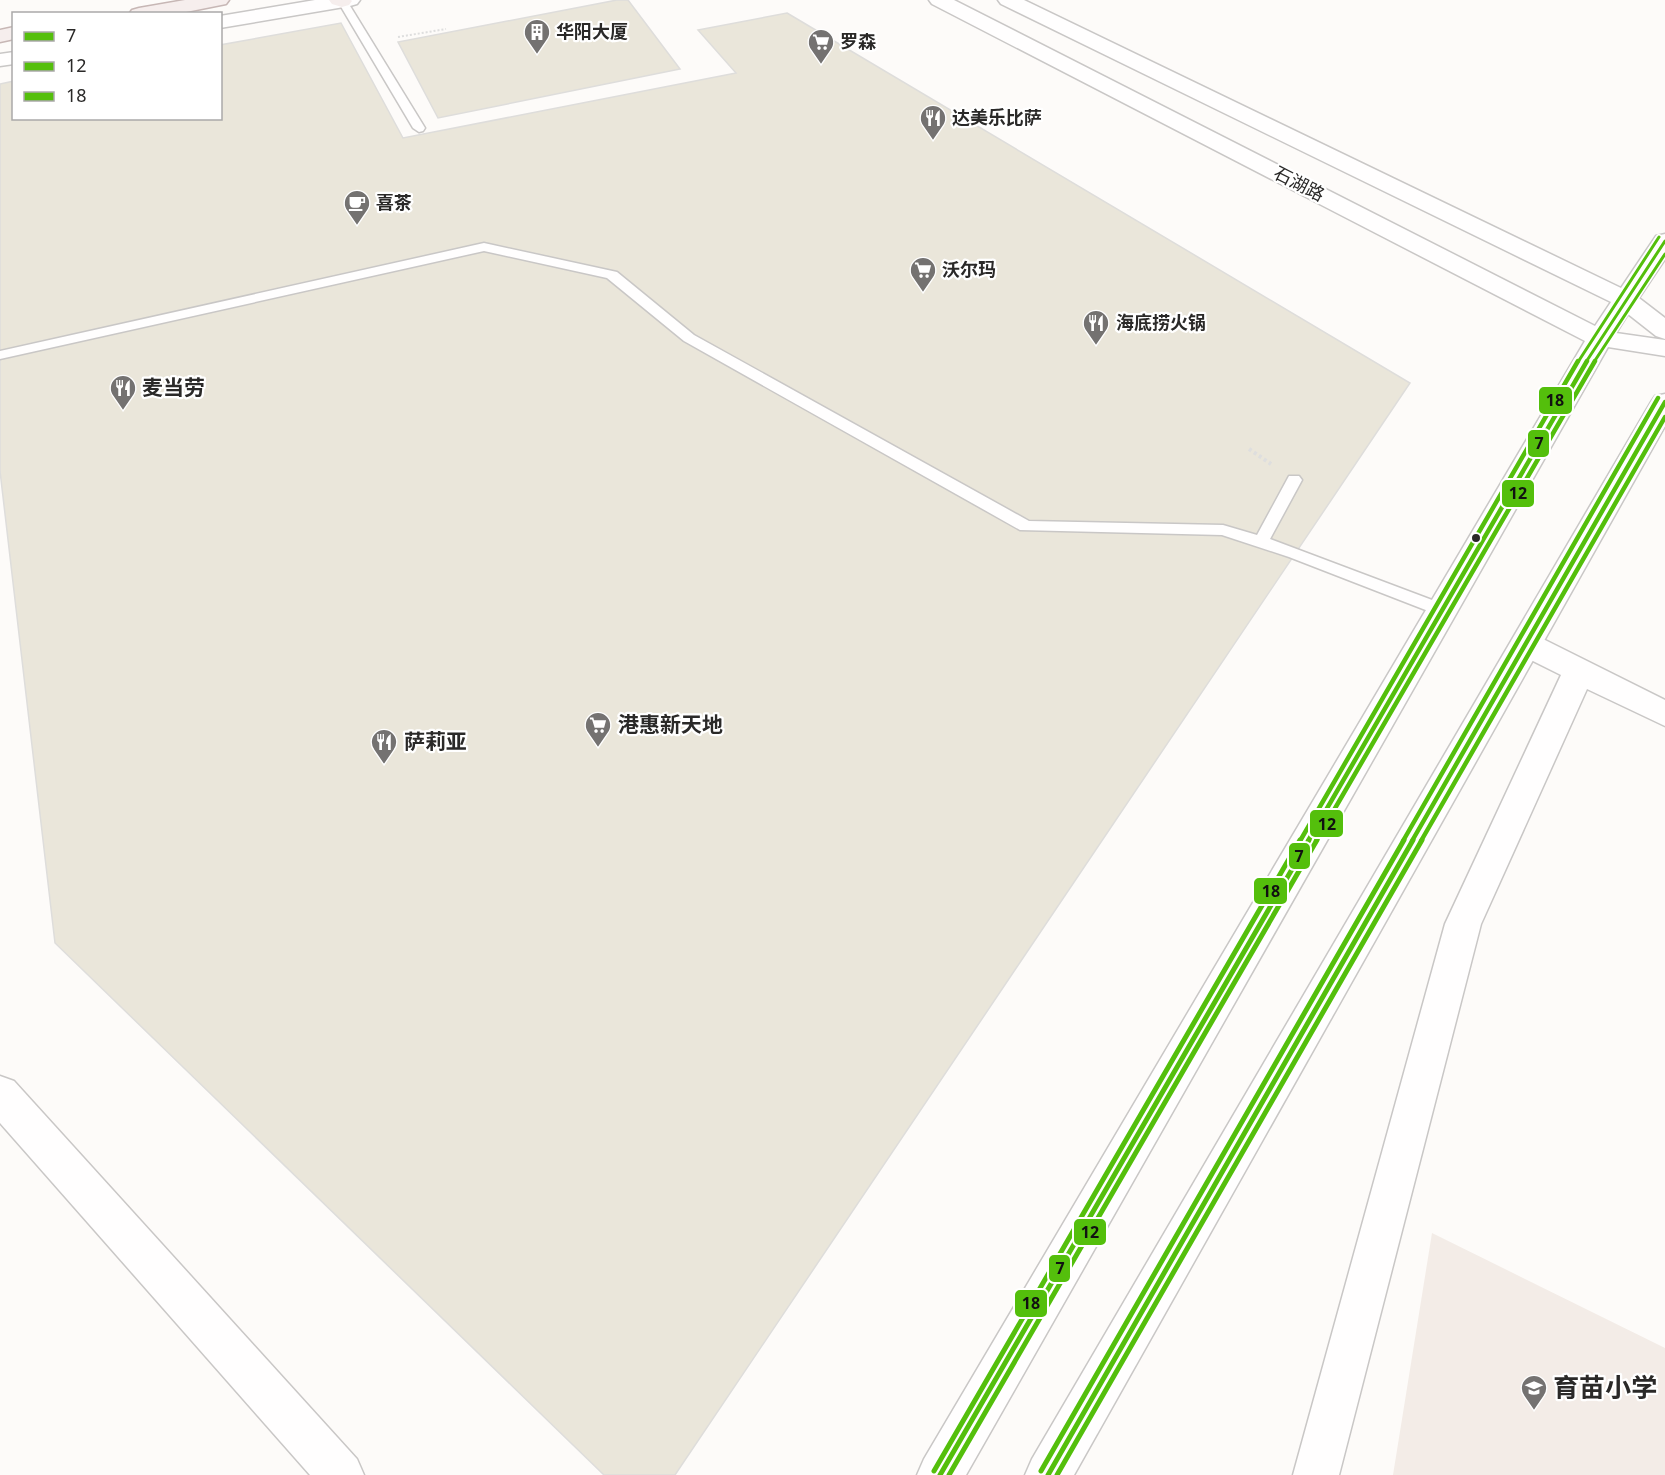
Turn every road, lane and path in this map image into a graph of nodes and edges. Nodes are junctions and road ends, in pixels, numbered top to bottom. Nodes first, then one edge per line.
1 (219, 0) edge
2 (343, 0) edge
3 (939, 0) edge
4 (1008, 0) edge
5 (150, 12) edge
6 (222, 22) edge
7 (446, 29) dead end
8 (368, 43) junction
9 (419, 128) dead end
10 (1665, 241) edge
11 (1626, 300) junction
12 (1665, 331) edge
13 (1600, 338) junction
14 (1665, 348) edge
15 (0, 355) edge
16 (1665, 402) edge
17 (1294, 480) dead end
18 (1261, 542) junction
19 (1442, 610) junction
20 (1526, 644) junction
21 (1579, 670) junction
22 (1665, 714) edge
23 (0, 1094) edge
24 (341, 1475) edge
25 (940, 1475) edge
26 (1048, 1475) edge
27 (1316, 1475) edge

1 - 5 main road
2 - 6 main road
2 - 8 lane
3 - 13 main road, 石湖路
4 - 11 main road, 石湖路
7 - 8 path
8 - 9 lane
10 - 11 main road
11 - 12 main road, 石湖路
11 - 13 main road
13 - 14 main road, 石湖路
13 - 19 main road
15 - 18 lane
16 - 20 main road
17 - 18 lane
18 - 19 lane
19 - 25 main road
20 - 21 main road
20 - 26 main road
21 - 22 main road
21 - 27 main road
23 - 24 main road

